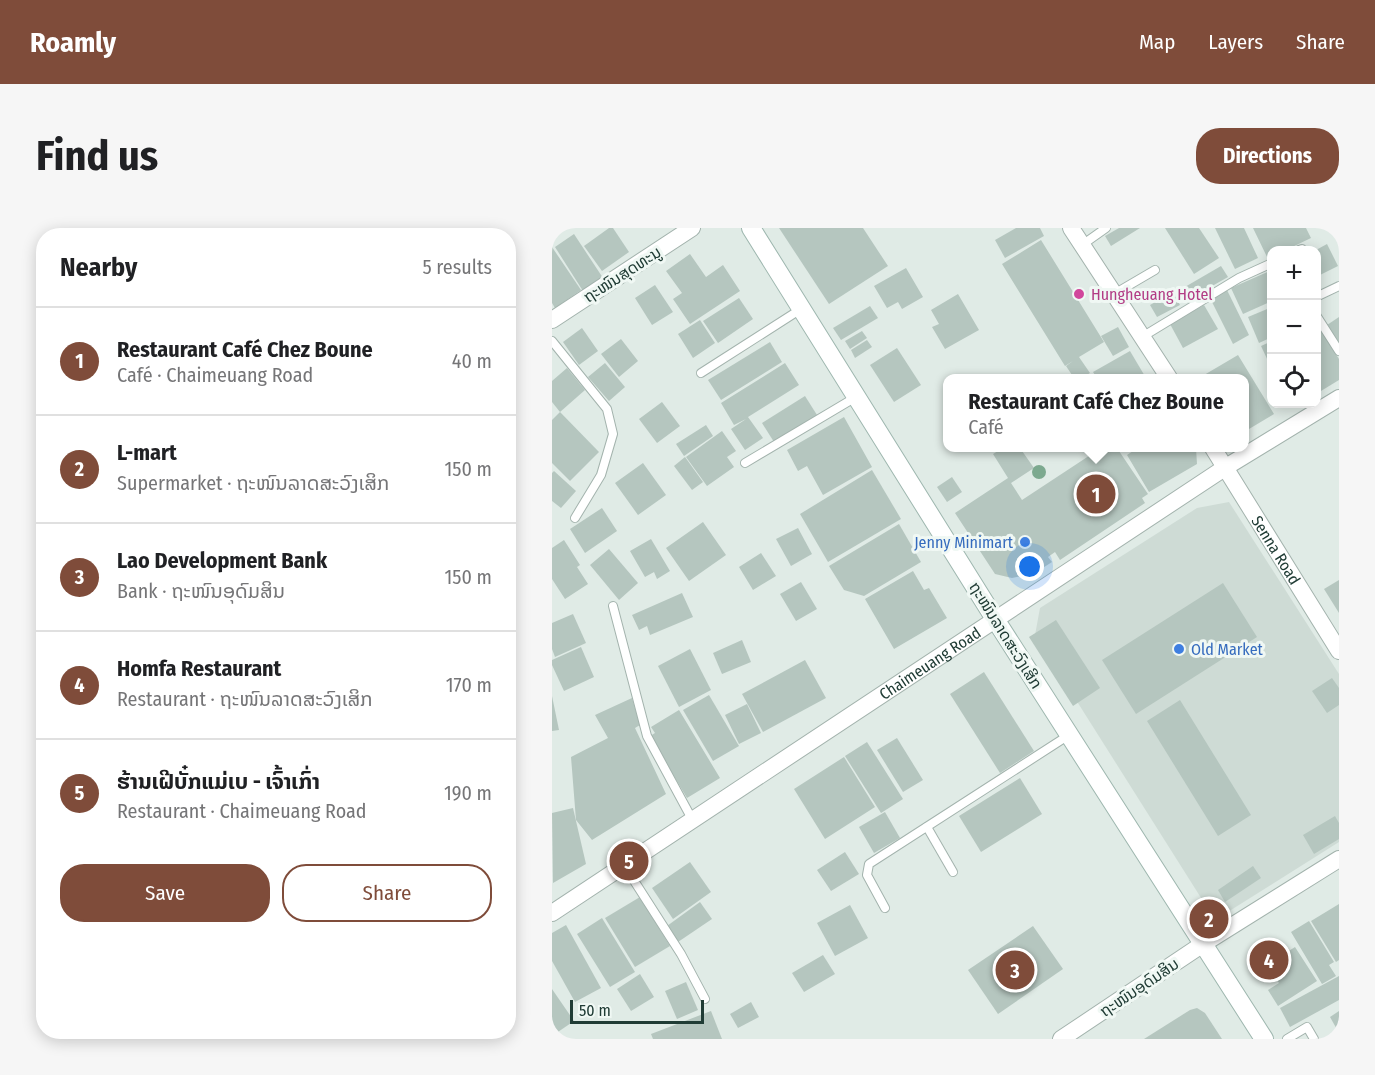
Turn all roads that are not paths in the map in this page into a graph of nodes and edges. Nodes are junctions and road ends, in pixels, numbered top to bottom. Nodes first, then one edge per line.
1 (692, 228) edge
2 (751, 228) edge
3 (1071, 228) edge
4 (1106, 228) edge
5 (1082, 245) junction
6 (1267, 265) edge
7 (1155, 270) dead end
8 (1339, 286) edge
9 (1114, 294) junction
10 (1321, 295) edge
11 (802, 309) junction
12 (552, 320) edge
13 (1321, 322) edge
14 (1142, 338) junction
15 (552, 341) edge
16 (1339, 351) edge
17 (701, 373) dead end
18 (1165, 374) edge
19 (856, 396) junction
20 (1339, 398) edge
21 (1216, 452) edge
22 (745, 463) dead end
23 (1226, 467) junction
24 (575, 518) dead end
25 (613, 606) dead end
26 (995, 619) junction
27 (1339, 651) edge
28 (1069, 734) junction
29 (692, 819) junction
30 (927, 827) junction
31 (1339, 860) edge
32 (624, 864) junction
33 (953, 872) dead end
34 (885, 908) dead end
35 (552, 912) edge
36 (1203, 944) junction
37 (705, 999) dead end
38 (1061, 1039) edge
39 (1263, 1039) edge
40 (1287, 1039) edge
41 (1314, 1039) edge

1 - 12 street, ຖະໜົນສຸດທະນູ
2 - 11 street, ຖະໜົນລາດສະວົງເສິກ
3 - 5 street
4 - 5 lane
5 - 9 street
6 - 14 lane
7 - 9 lane
8 - 10 lane
9 - 14 street
11 - 17 lane
11 - 19 street, ຖະໜົນລາດສະວົງເສິກ
13 - 16 lane
14 - 18 street
15 - 24 lane
19 - 22 lane
19 - 26 street, ຖະໜົນລາດສະວົງເສິກ
20 - 23 street, Chaimeuang Road
21 - 23 street, Senna Road
23 - 26 street, Chaimeuang Road
23 - 27 street, Senna Road
25 - 29 lane
26 - 28 street, ຖະໜົນລາດສະວົງເສິກ
26 - 29 street, Chaimeuang Road
28 - 30 lane
28 - 36 street, ຖະໜົນລາດສະວົງເສິກ
29 - 32 street, Chaimeuang Road
30 - 33 lane
30 - 34 lane
31 - 36 street, ຖະໜົນອຸດົມສິນ
32 - 35 street, Chaimeuang Road
32 - 37 lane
36 - 38 street, ຖະໜົນອຸດົມສິນ
36 - 39 street, ຖະໜົນລາດສະວົງເສິກ
40 - 41 lane

